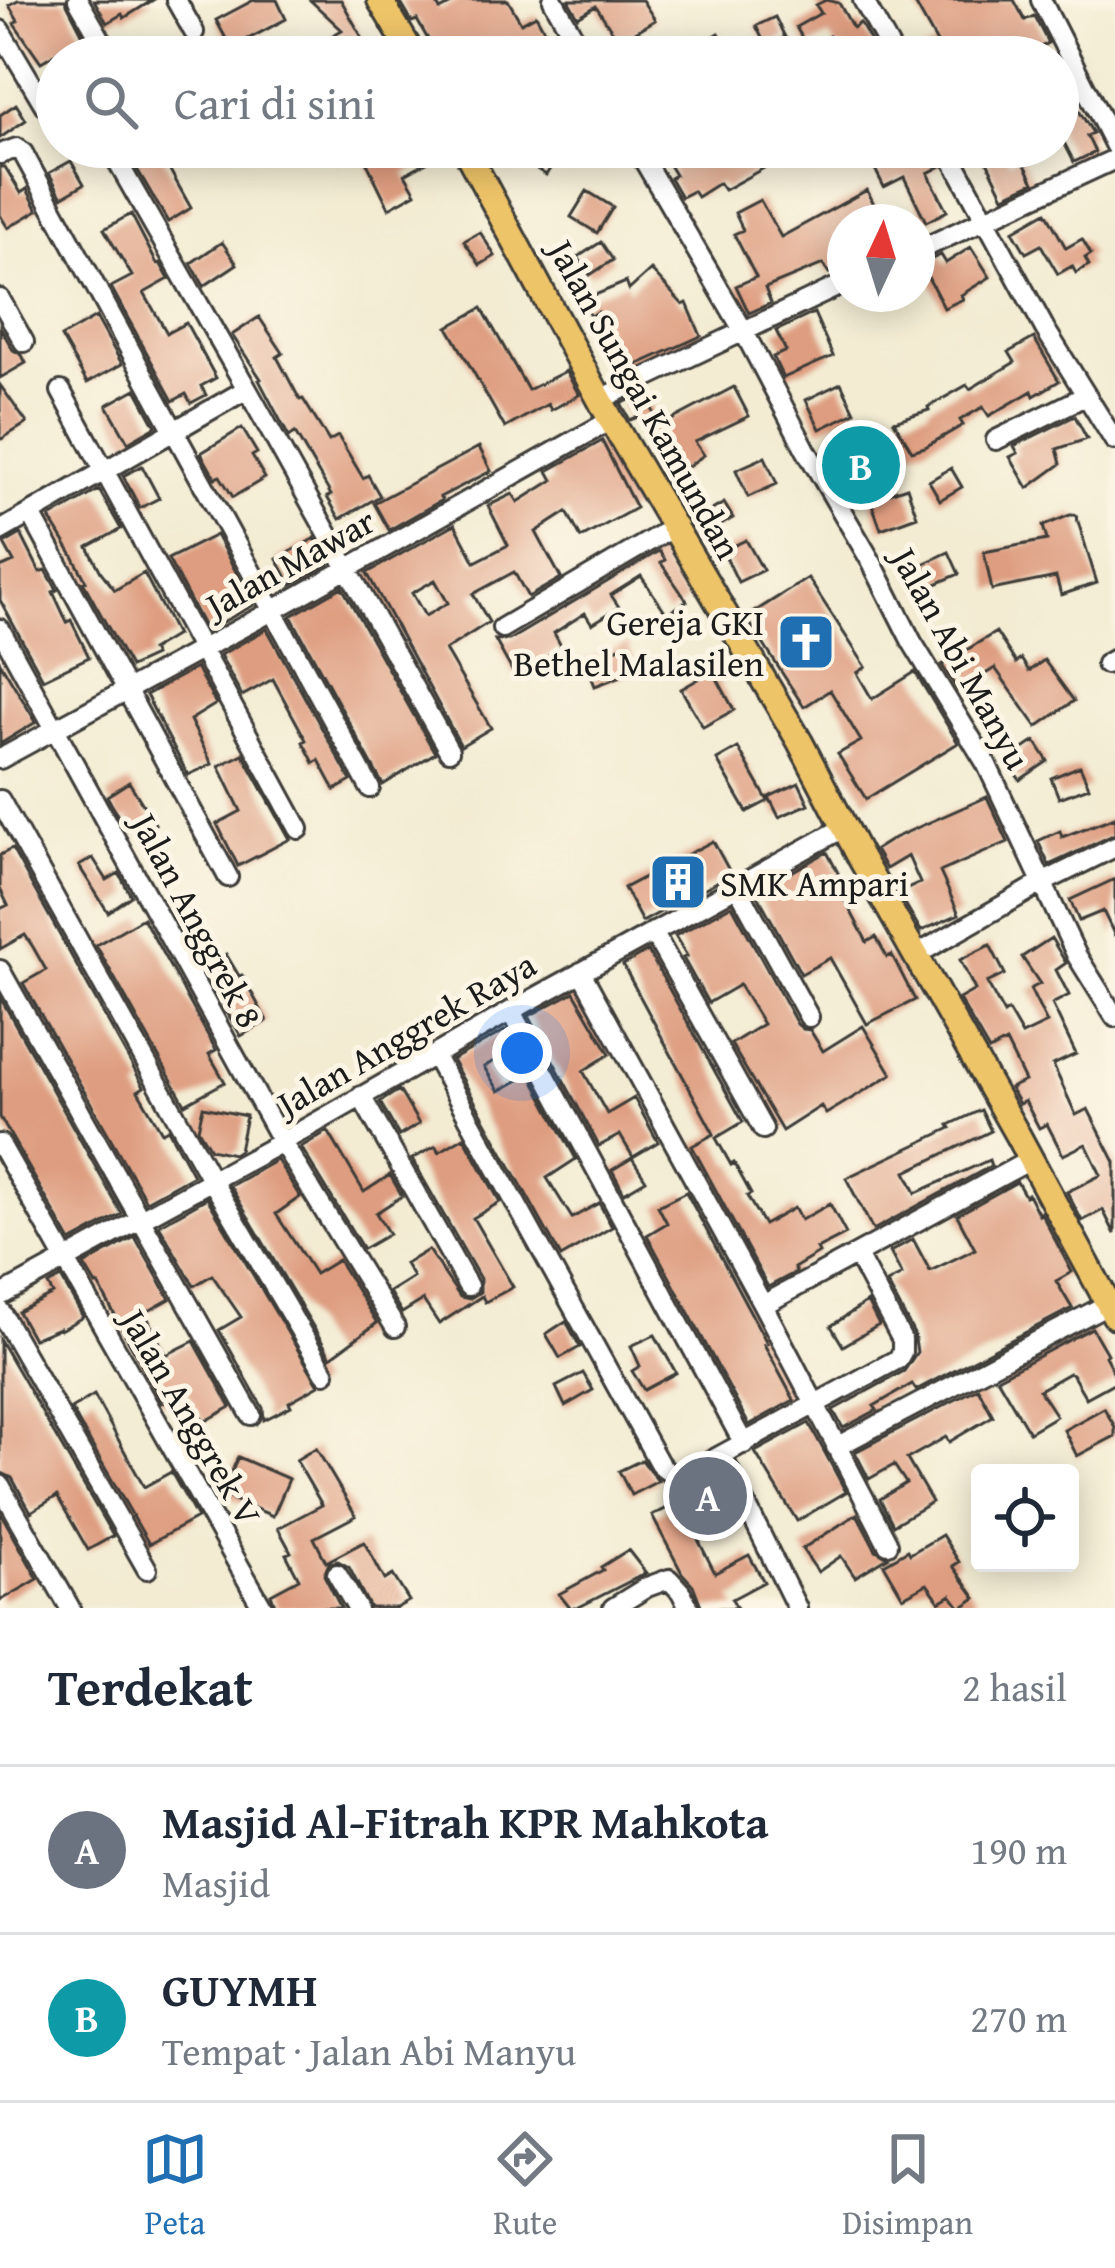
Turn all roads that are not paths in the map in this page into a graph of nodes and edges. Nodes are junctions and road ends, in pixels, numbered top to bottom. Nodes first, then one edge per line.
1 (78, 0) edge
2 (176, 0) edge
3 (380, 0) edge
4 (553, 0) edge
5 (862, 0) edge
6 (1041, 0) edge
7 (0, 29) edge
8 (194, 32) dead end
9 (99, 36) edge
10 (401, 36) edge
11 (573, 36) edge
12 (883, 36) edge
13 (1059, 36) edge
14 (1079, 75) edge
15 (36, 91) edge
16 (1115, 146) edge
17 (0, 154) edge
18 (1115, 158) edge
19 (121, 168) edge
20 (475, 168) edge
21 (648, 168) edge
22 (958, 168) edge
23 (987, 219) junction
24 (935, 242) edge
25 (827, 291) edge
26 (0, 298) edge
27 (743, 330) junction
28 (24, 342) dead end
29 (247, 389) junction
30 (61, 391) dead end
31 (1085, 396) junction
32 (606, 410) junction
33 (174, 431) junction
34 (996, 440) dead end
35 (1114, 440) edge
36 (104, 474) junction
37 (31, 514) junction
38 (674, 526) junction
39 (0, 531) edge
40 (348, 568) junction
41 (274, 610) junction
42 (502, 628) dead end
43 (0, 629) edge
44 (202, 649) junction
45 (126, 688) junction
46 (55, 730) junction
47 (448, 752) dead end
48 (0, 760) edge
49 (370, 788) dead end
50 (0, 800) edge
51 (844, 827) junction
52 (299, 830) dead end
53 (1115, 847) edge
54 (228, 877) dead end
55 (1042, 883) junction
56 (737, 886) junction
57 (653, 932) junction
58 (916, 955) junction
59 (0, 970) edge
60 (581, 972) junction
61 (511, 1011) junction
62 (809, 1017) dead end
63 (1115, 1017) edge
64 (434, 1055) junction
65 (361, 1096) junction
66 (764, 1129) dead end
67 (282, 1142) junction
68 (0, 1144) edge
69 (1030, 1160) junction
70 (211, 1180) junction
71 (140, 1220) junction
72 (857, 1255) junction
73 (64, 1259) junction
74 (468, 1286) dead end
75 (0, 1296) edge
76 (763, 1305) junction
77 (1112, 1310) edge
78 (0, 1311) edge
79 (395, 1327) dead end
80 (325, 1373) dead end
81 (815, 1405) junction
82 (251, 1415) dead end
83 (744, 1444) junction
84 (836, 1447) junction
85 (722, 1456) junction
86 (0, 1485) edge
87 (888, 1544) dead end
88 (147, 1569) dead end
89 (337, 1574) dead end
90 (70, 1608) edge
91 (263, 1608) edge
92 (357, 1608) edge
93 (613, 1608) edge
94 (689, 1608) edge
95 (797, 1608) edge

1 - 9 street
2 - 8 street
3 - 10 main road
4 - 11 street
5 - 12 street
6 - 13 street
7 - 15 street
14 - 16 street
17 - 33 street
18 - 23 street
19 - 29 street
20 - 32 main road, Jalan Sungai Kamundan
21 - 27 street, Jalan Abi Manyu
22 - 23 street
23 - 24 street
23 - 31 street
25 - 27 street, Jalan Mawar
26 - 28 street
27 - 32 street, Jalan Mawar
27 - 55 street, Jalan Abi Manyu
29 - 33 street
29 - 40 street
30 - 36 street
31 - 34 street
31 - 35 street
32 - 38 main road, Jalan Sungai Kamundan
32 - 40 street, Jalan Mawar
33 - 36 street
33 - 41 street
36 - 37 street
36 - 44 street
37 - 39 street
37 - 45 street
38 - 42 street
38 - 51 main road, Jalan Sungai Kamundan
40 - 41 street, Jalan Mawar
40 - 47 street
41 - 44 street, Jalan Mawar
41 - 49 street
43 - 46 street, Jalan Anggrek 8
44 - 45 street, Jalan Mawar
44 - 52 street
45 - 46 street, Jalan Mawar
45 - 54 street
46 - 48 street, Jalan Mawar
46 - 67 street, Jalan Anggrek 8
50 - 70 street
51 - 56 street, Jalan Anggrek Raya
51 - 58 main road, Jalan Sungai Kamundan
53 - 55 street
55 - 58 street
55 - 63 street, Jalan Abi Manyu
56 - 57 street, Jalan Anggrek Raya
56 - 62 street
57 - 60 street, Jalan Anggrek Raya
57 - 66 street
58 - 69 main road, Jalan Sungai Kamundan
59 - 71 street
60 - 61 street, Jalan Anggrek Raya
60 - 76 street
61 - 64 street, Jalan Anggrek Raya
61 - 83 street
64 - 65 street, Jalan Anggrek Raya
64 - 85 street
65 - 67 street, Jalan Anggrek Raya
65 - 74 street
67 - 70 street, Jalan Anggrek Raya
67 - 79 street, Jalan Anggrek 8
68 - 73 street, Jalan Anggrek V
69 - 72 street
69 - 77 main road, Jalan Sungai Kamundan
70 - 71 street, Jalan Anggrek Raya
70 - 80 street
71 - 73 street, Jalan Anggrek Raya
71 - 82 street
72 - 76 street
72 - 81 street
73 - 75 street, Jalan Anggrek Raya
73 - 91 street, Jalan Anggrek V
76 - 81 street
77 - 84 street
78 - 88 street
81 - 83 street
81 - 84 street
83 - 85 street
84 - 87 street
85 - 95 street
86 - 90 street
89 - 92 street
93 - 94 street

